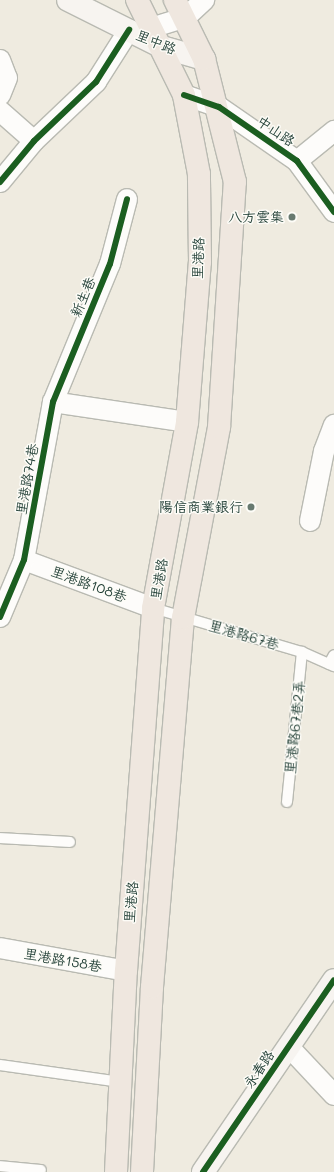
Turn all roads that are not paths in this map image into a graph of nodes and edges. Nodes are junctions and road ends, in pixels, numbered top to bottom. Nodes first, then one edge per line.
1 (68, 0) edge
2 (137, 0) edge
3 (204, 0) edge
4 (181, 9) edge
5 (154, 27) junction
6 (128, 30) junction
7 (162, 47) junction
8 (204, 59) junction
9 (0, 60) edge
10 (0, 95) edge
11 (184, 95) junction
12 (219, 107) junction
13 (0, 111) edge
14 (334, 131) edge
15 (34, 141) junction
16 (297, 160) junction
17 (0, 182) edge
18 (127, 199) dead end
19 (334, 212) edge
20 (53, 402) junction
21 (187, 422) junction
22 (334, 426) edge
23 (310, 521) dead end
24 (24, 560) junction
25 (7, 578) edge
26 (153, 608) junction
27 (0, 617) edge
28 (183, 618) junction
29 (302, 652) junction
30 (334, 655) edge
31 (332, 665) edge
32 (288, 802) dead end
33 (0, 838) edge
34 (70, 842) dead end
35 (0, 948) edge
36 (126, 971) junction
37 (334, 980) edge
38 (289, 1047) junction
39 (0, 1065) edge
40 (121, 1082) junction
41 (334, 1095) edge
42 (0, 1166) edge
43 (42, 1170) dead end
44 (116, 1172) edge
45 (142, 1172) edge
46 (203, 1172) edge

1 - 6 street, 里中路
2 - 5 main road, 里港路
3 - 4 street
4 - 5 street
4 - 8 main road, 里港路
5 - 7 main road, 里港路
6 - 7 street, 里中路
6 - 15 street
7 - 8 street, 里中路
7 - 11 main road, 里港路
8 - 12 main road, 里港路
9 - 10 street
11 - 12 street, 中山路
11 - 21 main road, 里港路
12 - 16 street, 中山路
12 - 28 main road, 里港路
13 - 15 street
14 - 16 street
15 - 17 street
16 - 19 street, 中山路
18 - 20 street, 新生巷
20 - 21 street
20 - 24 street, 里港路74巷
21 - 26 main road, 里港路
22 - 23 street
24 - 25 street, 里港路74巷
24 - 26 street, 里港路108巷
25 - 27 street, 里港路74巷
26 - 28 lane, 里港路67巷
26 - 36 main road, 里港路
28 - 29 lane, 里港路67巷
28 - 45 main road, 里港路
29 - 31 lane, 里港路67巷
29 - 32 lane, 里港路67巷2弄
30 - 31 lane
33 - 34 lane
35 - 36 street, 里港路158巷
36 - 40 main road, 里港路
37 - 38 street, 永春路
38 - 41 street
38 - 46 street, 永春路
39 - 40 lane
40 - 44 main road, 里港路
42 - 43 lane

